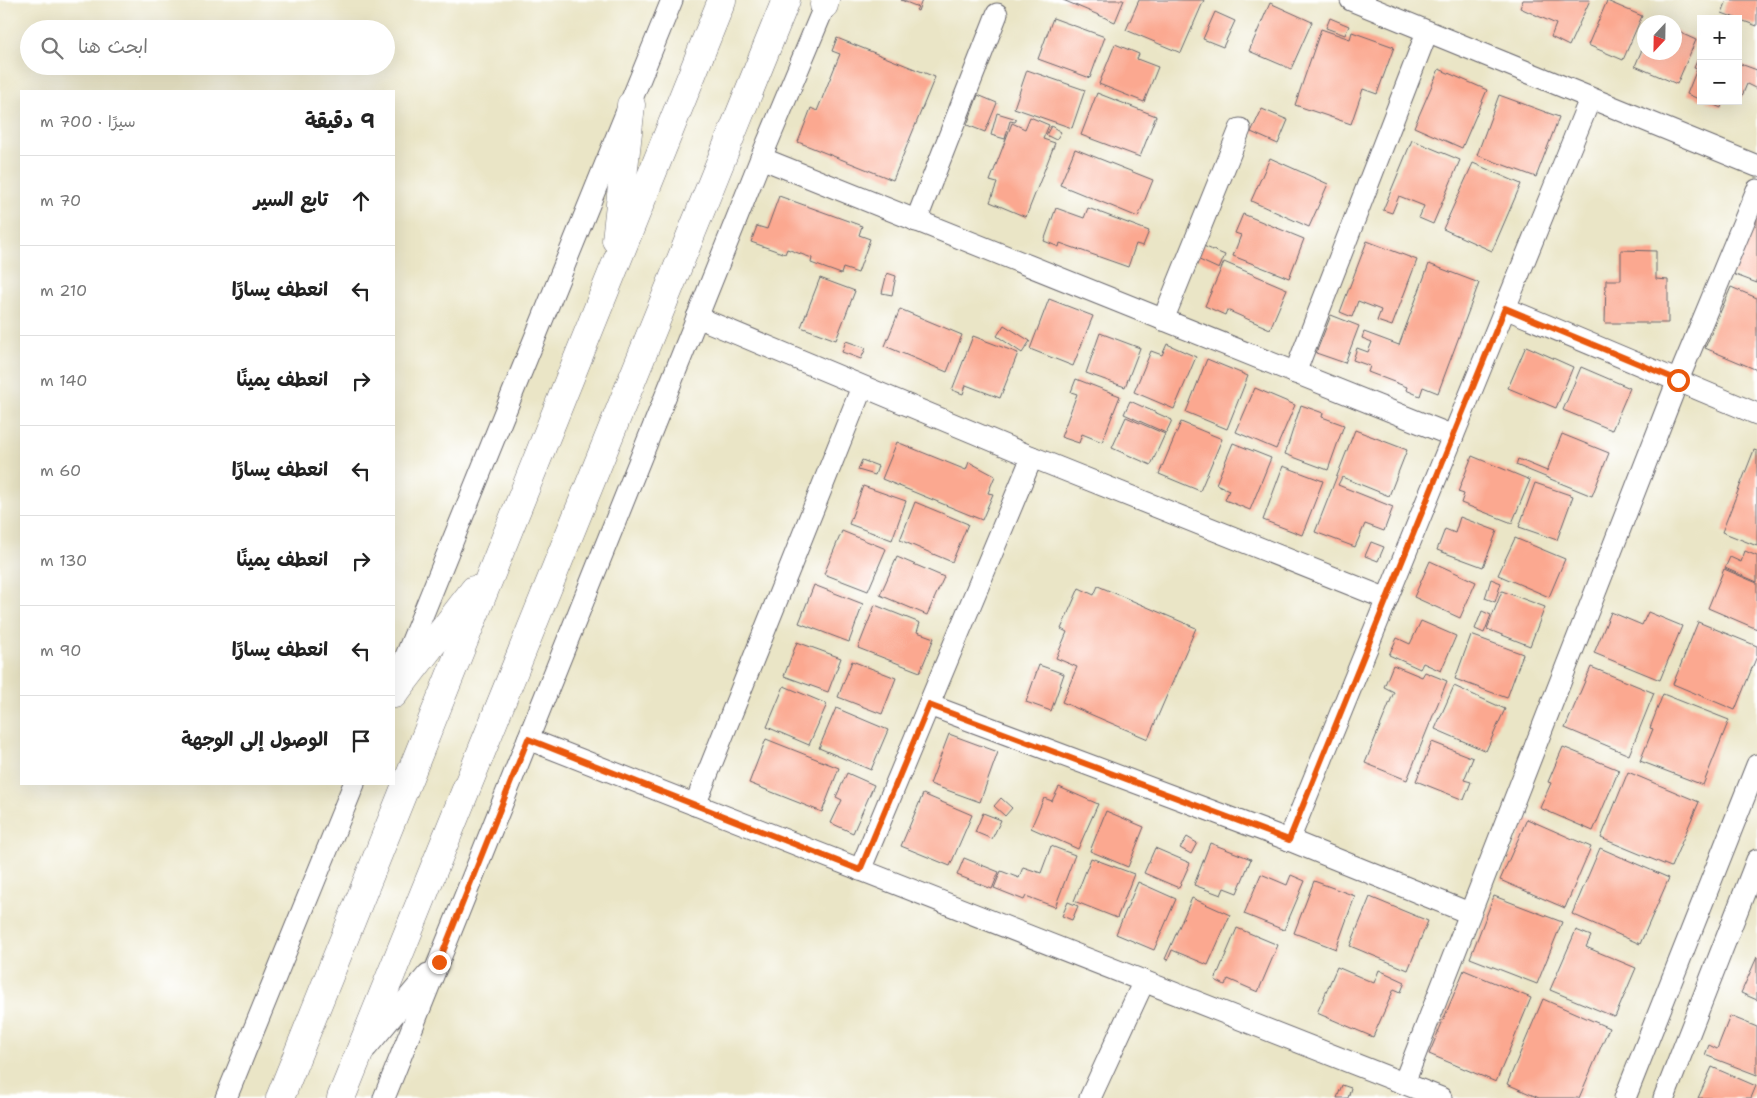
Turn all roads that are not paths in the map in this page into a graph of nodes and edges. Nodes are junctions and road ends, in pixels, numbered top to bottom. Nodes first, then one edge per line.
1 (672, 0) edge
2 (722, 0) edge
3 (786, 0) edge
4 (1351, 0) edge
5 (825, 2) edge
6 (997, 14) dead end
7 (1427, 32) junction
8 (1590, 99) junction
9 (630, 105) junction
10 (1240, 129) dead end
11 (761, 158) junction
12 (1757, 166) edge
13 (1757, 190) edge
14 (916, 221) junction
15 (612, 275) junction
16 (1505, 308) junction
17 (697, 317) junction
18 (1163, 320) junction
19 (1295, 373) junction
20 (1678, 380) junction
21 (862, 387) junction
22 (1757, 414) edge
23 (1453, 436) junction
24 (1032, 457) junction
25 (495, 563) junction
26 (1387, 599) junction
27 (395, 684) edge
28 (395, 693) edge
29 (929, 705) junction
30 (528, 739) junction
31 (1757, 764) edge
32 (354, 785) edge
33 (695, 805) junction
34 (1289, 840) junction
35 (1756, 865) edge
36 (860, 870) junction
37 (1469, 912) junction
38 (439, 962) junction
39 (1144, 981) junction
40 (356, 1060) junction
41 (241, 1062) junction
42 (1404, 1083) junction
43 (226, 1098) edge
44 (238, 1098) edge
45 (280, 1098) edge
46 (341, 1098) edge
47 (384, 1098) edge
48 (1090, 1098) edge
49 (1441, 1098) edge
50 (1624, 1098) edge
51 (1664, 1098) edge

1 - 9 street
2 - 15 main road
3 - 40 main road
4 - 7 street
5 - 11 street
6 - 14 street
7 - 8 street
7 - 19 street
8 - 12 street
8 - 16 street
9 - 15 main road
9 - 27 street
10 - 18 street
11 - 14 street
11 - 17 street
13 - 20 street
14 - 18 street
15 - 25 main road
16 - 20 street
16 - 23 street
17 - 21 street
17 - 30 street
18 - 19 street
19 - 23 street
20 - 22 street
20 - 37 street
21 - 24 street
21 - 33 street
23 - 26 street
24 - 26 street
24 - 29 street
25 - 28 main road
25 - 45 main road
26 - 34 street
29 - 34 street
29 - 36 street
30 - 33 street
30 - 38 street
31 - 50 street
32 - 41 street
33 - 36 street
34 - 37 street
35 - 51 street
36 - 39 street
37 - 42 street
38 - 40 street
38 - 47 street
39 - 42 street
39 - 48 street
40 - 46 main road
41 - 43 street
41 - 44 street
42 - 49 street

